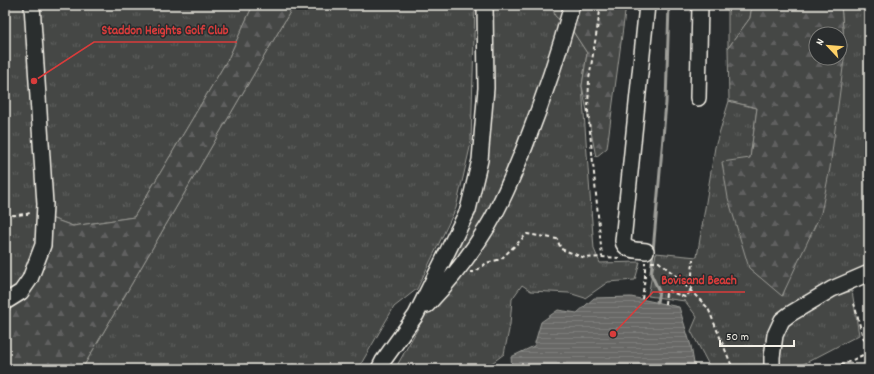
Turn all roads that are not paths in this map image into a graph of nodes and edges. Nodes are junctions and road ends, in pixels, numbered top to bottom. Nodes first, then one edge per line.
1 (32, 5) edge
2 (485, 5) edge
3 (572, 5) edge
4 (647, 5) edge
5 (700, 5) edge
6 (698, 98) dead end
7 (649, 258) road end
8 (869, 273) edge
9 (5, 302) edge
10 (416, 315) junction
11 (379, 369) edge
12 (772, 369) edge

1 - 9 street
2 - 10 street
3 - 10 street
4 - 7 street
5 - 6 street
8 - 12 street
10 - 11 street

